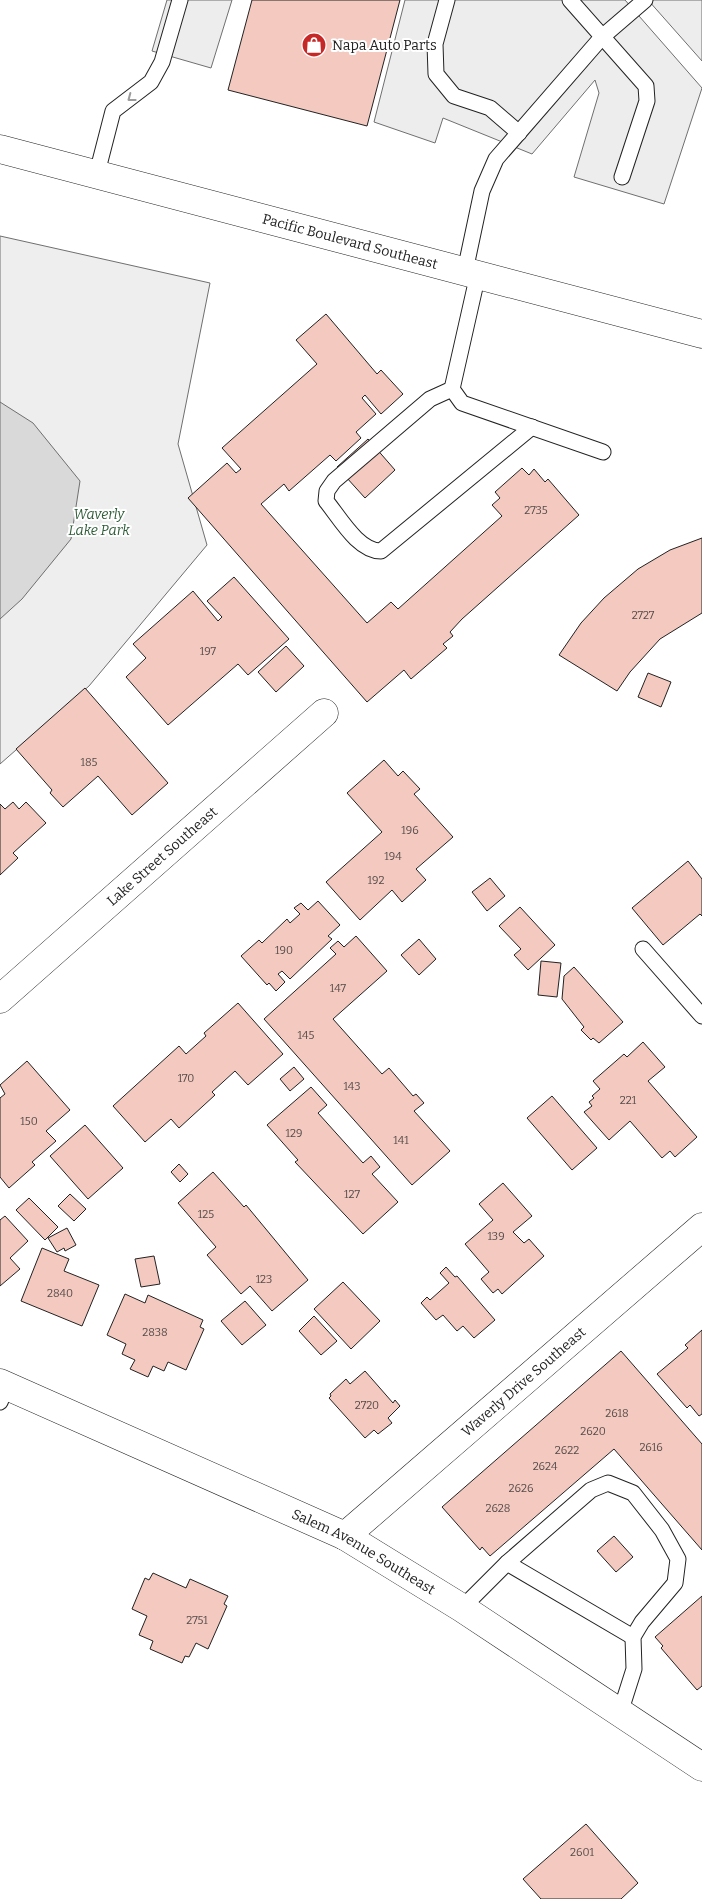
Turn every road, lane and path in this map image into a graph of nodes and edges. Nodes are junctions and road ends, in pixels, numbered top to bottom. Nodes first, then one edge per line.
1 (180, 0) edge
2 (447, 0) edge
3 (570, 0) edge
4 (645, 0) edge
5 (602, 38) junction
6 (519, 133) junction
7 (0, 149) edge
8 (97, 173) junction
9 (622, 177) dead end
10 (472, 273) junction
11 (702, 334) edge
12 (452, 389) junction
13 (532, 427) junction
14 (603, 452) dead end
15 (324, 713) dead end
16 (643, 949) dead end
17 (0, 999) edge
18 (702, 1016) edge
19 (702, 1226) edge
20 (2, 1390) edge
21 (345, 1536) junction
22 (507, 1563) junction
23 (462, 1608) junction
24 (634, 1637) junction
25 (620, 1713) junction
26 (701, 1764) edge

1 -> 8 lane
2 - 6 lane
3 - 5 lane
4 - 5 lane
5 - 6 lane
5 - 9 lane
6 - 10 lane
7 - 8 main road, Pacific Boulevard Southeast
8 - 10 main road, Pacific Boulevard Southeast
10 - 11 main road, Pacific Boulevard Southeast
10 - 12 lane
12 - 13 lane
12 - 13 lane
13 - 14 lane
15 - 17 main road, Lake Street Southeast
16 - 18 lane
19 - 21 main road, Waverly Drive Southeast
20 - 21 main road, Salem Avenue Southeast
21 - 23 main road, Salem Avenue Southeast
22 - 23 lane
22 - 24 lane
22 - 24 lane
23 - 25 main road, Salem Avenue Southeast
24 - 25 lane
25 - 26 main road, Salem Avenue Southeast

